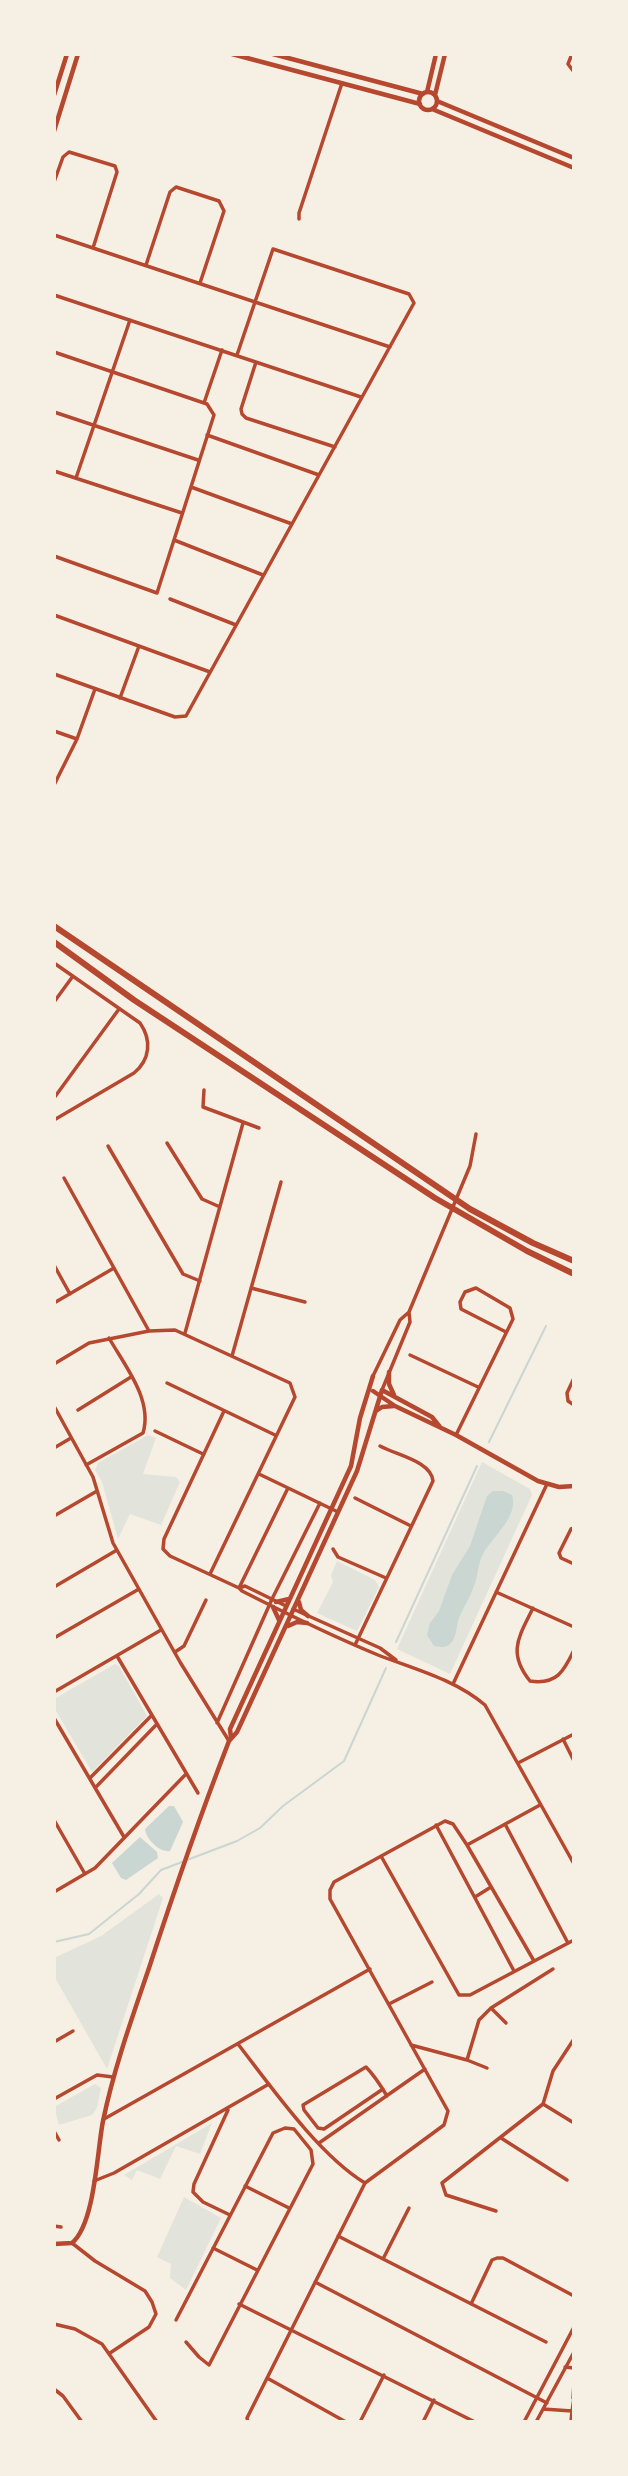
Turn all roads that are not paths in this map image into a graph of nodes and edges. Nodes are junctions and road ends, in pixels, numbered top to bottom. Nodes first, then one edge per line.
1 (67, 54) edge
2 (78, 54) edge
3 (232, 54) edge
4 (272, 54) edge
5 (436, 54) edge
6 (446, 54) edge
7 (572, 54) edge
8 (574, 72) edge
9 (342, 83) junction
10 (425, 93) junction
11 (54, 95) edge
12 (436, 98) junction
13 (420, 104) junction
14 (432, 109) junction
15 (490, 123) junction
16 (54, 131) edge
17 (485, 132) junction
18 (574, 158) edge
19 (574, 168) edge
20 (54, 182) edge
21 (299, 219) dead end
22 (54, 235) edge
23 (93, 248) junction
24 (146, 265) junction
25 (200, 283) junction
26 (54, 295) edge
27 (255, 302) junction
28 (130, 320) junction
29 (390, 347) junction
30 (222, 350) junction
31 (54, 352) edge
32 (237, 355) junction
33 (256, 362) junction
34 (112, 372) junction
35 (362, 397) junction
36 (204, 403) junction
37 (54, 412) edge
38 (94, 426) junction
39 (207, 435) junction
40 (335, 447) junction
41 (199, 461) junction
42 (54, 471) edge
43 (319, 475) junction
44 (76, 478) junction
45 (191, 487) junction
46 (182, 513) junction
47 (292, 524) junction
48 (174, 540) junction
49 (54, 556) edge
50 (264, 575) junction
51 (170, 599) dead end
52 (54, 615) edge
53 (236, 625) junction
54 (139, 646) junction
55 (210, 672) junction
56 (54, 674) edge
57 (95, 689) junction
58 (120, 698) junction
59 (54, 731) edge
60 (77, 739) junction
61 (54, 785) edge
62 (54, 926) edge
63 (54, 942) edge
64 (54, 963) edge
65 (73, 976) junction
66 (54, 1002) edge
67 (119, 1009) junction
68 (204, 1090) dead end
69 (54, 1098) edge
70 (54, 1120) edge
71 (243, 1123) junction
72 (259, 1128) dead end
73 (476, 1135) dead end
74 (167, 1143) dead end
75 (108, 1146) dead end
76 (64, 1178) dead end
77 (281, 1182) dead end
78 (220, 1207) junction
79 (574, 1261) edge
80 (54, 1265) edge
81 (114, 1268) junction
82 (574, 1274) edge
83 (200, 1281) junction
84 (251, 1288) junction
85 (70, 1294) junction
86 (305, 1302) dead end
87 (54, 1303) edge
88 (409, 1312) junction
89 (149, 1331) junction
90 (506, 1332) junction
91 (185, 1334) junction
92 (109, 1338) junction
93 (410, 1355) dead end
94 (232, 1356) junction
95 (54, 1364) edge
96 (388, 1372) junction
97 (373, 1376) junction
98 (131, 1377) junction
99 (574, 1378) edge
100 (167, 1383) dead end
101 (478, 1387) junction
102 (382, 1390) junction
103 (373, 1391) junction
104 (395, 1396) junction
105 (379, 1397) junction
106 (574, 1405) edge
107 (54, 1406) edge
108 (395, 1406) junction
109 (362, 1408) junction
110 (78, 1410) dead end
111 (225, 1410) junction
112 (374, 1415) junction
113 (441, 1427) junction
114 (155, 1431) dead end
115 (276, 1435) junction
116 (456, 1435) junction
117 (71, 1438) junction
118 (380, 1446) dead end
119 (54, 1448) edge
120 (203, 1454) junction
121 (86, 1465) junction
122 (259, 1474) junction
123 (547, 1484) junction
124 (574, 1486) edge
125 (288, 1488) junction
126 (97, 1491) junction
127 (355, 1499) dead end
128 (320, 1503) junction
129 (331, 1509) junction
130 (338, 1512) junction
131 (54, 1516) edge
132 (411, 1526) junction
133 (574, 1528) edge
134 (333, 1549) dead end
135 (117, 1550) junction
136 (574, 1564) edge
137 (210, 1574) junction
138 (387, 1578) junction
139 (54, 1587) edge
140 (239, 1588) junction
141 (139, 1589) junction
142 (496, 1592) junction
143 (289, 1599) junction
144 (206, 1600) dead end
145 (299, 1601) junction
146 (273, 1603) junction
147 (533, 1608) junction
148 (285, 1609) junction
149 (293, 1613) junction
150 (308, 1616) junction
151 (279, 1621) junction
152 (307, 1623) junction
153 (325, 1624) junction
154 (286, 1627) junction
155 (574, 1627) edge
156 (162, 1630) junction
157 (322, 1630) junction
158 (54, 1638) edge
159 (358, 1639) junction
160 (355, 1645) junction
161 (574, 1650) edge
162 (175, 1652) junction
163 (117, 1656) junction
164 (398, 1661) junction
165 (453, 1684) junction
166 (54, 1692) edge
167 (152, 1715) junction
168 (54, 1718) edge
169 (157, 1724) junction
170 (217, 1724) junction
171 (574, 1734) edge
172 (230, 1739) junction
173 (563, 1740) junction
174 (574, 1761) edge
175 (518, 1763) junction
176 (186, 1774) junction
177 (90, 1778) junction
178 (95, 1788) junction
179 (198, 1793) dead end
180 (540, 1805) junction
181 (54, 1820) edge
182 (436, 1824) junction
183 (505, 1824) junction
184 (125, 1838) junction
185 (467, 1845) junction
186 (381, 1856) junction
187 (574, 1864) edge
188 (85, 1874) junction
189 (491, 1887) junction
190 (54, 1892) edge
191 (475, 1897) junction
192 (574, 1940) edge
193 (568, 1943) junction
194 (534, 1961) junction
195 (370, 1969) junction
196 (553, 1969) dead end
197 (514, 1971) junction
198 (432, 1982) dead end
199 (390, 2004) junction
200 (491, 2008) junction
201 (506, 2023) dead end
202 (73, 2031) dead end
203 (574, 2039) edge
204 (54, 2042) edge
205 (238, 2044) junction
206 (411, 2045) junction
207 (568, 2049) junction
208 (574, 2052) edge
209 (467, 2060) junction
210 (486, 2068) dead end
211 (425, 2069) junction
212 (113, 2077) junction
213 (269, 2084) junction
214 (383, 2089) junction
215 (387, 2096) junction
216 (54, 2099) edge
217 (543, 2104) junction
218 (229, 2108) junction
219 (104, 2119) junction
220 (574, 2123) edge
221 (54, 2131) edge
222 (500, 2137) junction
223 (59, 2140) dead end
224 (319, 2143) junction
225 (566, 2180) dead end
226 (94, 2181) junction
227 (365, 2183) junction
228 (245, 2186) junction
229 (289, 2208) junction
230 (409, 2208) dead end
231 (496, 2211) dead end
232 (230, 2215) junction
233 (54, 2226) edge
234 (61, 2227) dead end
235 (338, 2236) junction
236 (72, 2243) junction
237 (54, 2244) edge
238 (213, 2248) junction
239 (383, 2259) junction
240 (257, 2270) junction
241 (315, 2283) junction
242 (574, 2296) edge
243 (239, 2304) junction
244 (471, 2304) junction
245 (176, 2320) dead end
246 (54, 2324) edge
247 (574, 2327) edge
248 (291, 2330) junction
249 (186, 2342) dead end
250 (546, 2342) dead end
251 (574, 2352) edge
252 (110, 2353) junction
253 (572, 2358) edge
254 (565, 2367) junction
255 (574, 2368) edge
256 (384, 2375) junction
257 (267, 2378) junction
258 (574, 2383) edge
259 (54, 2389) edge
260 (537, 2398) junction
261 (573, 2398) edge
262 (434, 2400) junction
263 (547, 2403) junction
264 (544, 2409) junction
265 (573, 2412) edge
266 (82, 2422) edge
267 (157, 2422) edge
268 (248, 2422) edge
269 (346, 2422) edge
270 (360, 2422) edge
271 (423, 2422) edge
272 (475, 2422) edge
273 (524, 2422) edge
274 (537, 2422) edge
275 (571, 2422) edge

1 - 11 street
2 - 16 street
3 - 9 street
4 - 10 street
5 - 10 street
6 - 12 street
7 - 8 street
9 - 13 street
9 - 21 street
10 - 12 street
10 - 13 street
12 - 14 street
12 - 15 street
13 - 14 street
14 - 17 street
15 - 17 street
15 - 18 street
17 - 19 street
20 - 23 street
22 - 23 street
23 - 24 street
24 - 25 street
24 - 25 street
25 - 27 street
26 - 28 street
27 - 29 street
27 - 29 street
27 - 32 street
28 - 30 street
28 - 34 street
29 - 35 street
30 - 32 street
30 - 36 street
31 - 34 street
32 - 33 street
33 - 35 street
33 - 40 street
34 - 36 street
34 - 38 street
35 - 40 street
36 - 39 street
37 - 38 street
38 - 41 street
38 - 44 street
39 - 41 street
39 - 43 street
40 - 43 street
41 - 45 street
42 - 44 street
43 - 47 street
44 - 46 street
45 - 46 street
45 - 47 street
46 - 48 street
47 - 50 street
48 - 49 street
48 - 50 street
50 - 53 street
51 - 53 street
52 - 54 street
53 - 55 street
54 - 55 street
54 - 58 street
55 - 58 street
56 - 57 street
57 - 58 street
57 - 60 street
59 - 60 street
60 - 61 street
62 - 79 highway
63 - 82 highway
64 - 65 street
65 - 66 street
65 - 67 street
67 - 69 street
67 - 70 street
68 - 71 street
71 - 72 street
71 - 78 street
73 - 88 street
74 - 78 street
75 - 83 street
76 - 81 street
77 - 84 street
78 - 83 street
80 - 85 street
81 - 85 street
81 - 89 street
83 - 91 street
84 - 86 street
84 - 94 street
85 - 87 street
88 - 96 street
88 - 97 street
89 - 91 street
89 - 92 street
90 - 90 street
90 - 101 street
91 - 94 street
92 - 95 street
92 - 98 street
93 - 101 street
94 - 115 street
96 - 102 street
96 - 104 street
97 - 103 street
97 - 109 street
98 - 110 street
98 - 121 street
99 - 106 street
100 - 111 street
101 - 116 street
102 - 103 street
102 - 104 street
102 - 105 street
103 - 105 street
103 - 109 street
104 - 113 street
105 - 108 street
105 - 112 street
107 - 117 street
108 - 112 street
108 - 113 street
109 - 129 street
111 - 115 street
111 - 120 street
112 - 130 street
113 - 116 street
114 - 120 street
115 - 122 street
116 - 123 street
117 - 119 street
117 - 121 street
118 - 132 street
120 - 137 street
121 - 126 street
122 - 125 street
122 - 137 street
123 - 124 street
123 - 142 street
125 - 128 street
125 - 140 street
126 - 131 street
126 - 135 street
127 - 132 street
128 - 129 street
128 - 146 street
129 - 130 street
129 - 143 street
130 - 145 street
132 - 138 street
133 - 136 street
134 - 138 street
135 - 139 street
135 - 141 street
137 - 140 street
138 - 159 street
140 - 146 street
141 - 156 street
141 - 158 street
142 - 147 street
142 - 165 street
143 - 146 street
143 - 148 street
144 - 162 street
145 - 149 street
145 - 150 street
146 - 148 street
146 - 151 street
146 - 170 street
147 - 155 street
147 - 161 street
148 - 149 street
148 - 151 street
149 - 150 street
149 - 152 street
149 - 154 street
150 - 153 street
151 - 172 street
152 - 154 street
152 - 157 street
153 - 157 street
153 - 159 street
154 - 172 street
156 - 162 street
156 - 163 street
157 - 160 street
159 - 160 street
159 - 164 street
160 - 164 street
162 - 170 street
163 - 166 street
163 - 167 street
164 - 165 street
165 - 175 street
167 - 169 street
167 - 177 street
168 - 177 street
169 - 176 street
169 - 178 street
170 - 172 street
171 - 173 street
172 - 212 street
173 - 174 street
173 - 175 street
175 - 180 street
176 - 179 street
176 - 184 street
177 - 178 street
178 - 184 street
180 - 183 street
180 - 187 street
181 - 188 street
182 - 185 street
182 - 186 street
182 - 191 street
183 - 185 street
183 - 193 street
184 - 188 street
185 - 189 street
186 - 195 street
186 - 197 street
188 - 190 street
189 - 191 street
189 - 194 street
191 - 197 street
192 - 193 street
193 - 194 street
194 - 197 street
195 - 199 street
195 - 205 street
196 - 200 street
198 - 199 street
199 - 206 street
200 - 201 street
200 - 209 street
202 - 204 street
203 - 207 street
205 - 213 street
205 - 219 street
206 - 209 street
206 - 211 street
207 - 208 street
207 - 217 street
209 - 210 street
211 - 215 street
211 - 227 street
212 - 216 street
212 - 219 street
213 - 218 street
213 - 224 street
214 - 214 street
214 - 215 street
215 - 224 street
217 - 220 street
217 - 222 street
218 - 226 street
218 - 232 street
219 - 226 street
221 - 223 street
222 - 225 street
222 - 231 street
224 - 227 street
226 - 236 street
227 - 235 street
228 - 229 street
228 - 229 street
228 - 232 street
229 - 240 street
230 - 239 street
232 - 238 street
233 - 234 street
235 - 239 street
235 - 241 street
236 - 237 street
236 - 252 street
238 - 240 street
238 - 245 street
239 - 244 street
240 - 243 street
241 - 248 street
241 - 260 street
242 - 244 street
243 - 248 street
243 - 249 street
244 - 250 street
246 - 252 street
247 - 260 street
248 - 256 street
248 - 257 street
251 - 253 street
252 - 267 street
253 - 254 street
254 - 255 street
254 - 263 street
256 - 262 street
256 - 270 street
257 - 268 street
257 - 269 street
258 - 261 street
259 - 266 street
260 - 263 street
260 - 273 street
261 - 265 street
262 - 271 street
262 - 272 street
263 - 264 street
264 - 265 street
264 - 274 street
265 - 275 street

